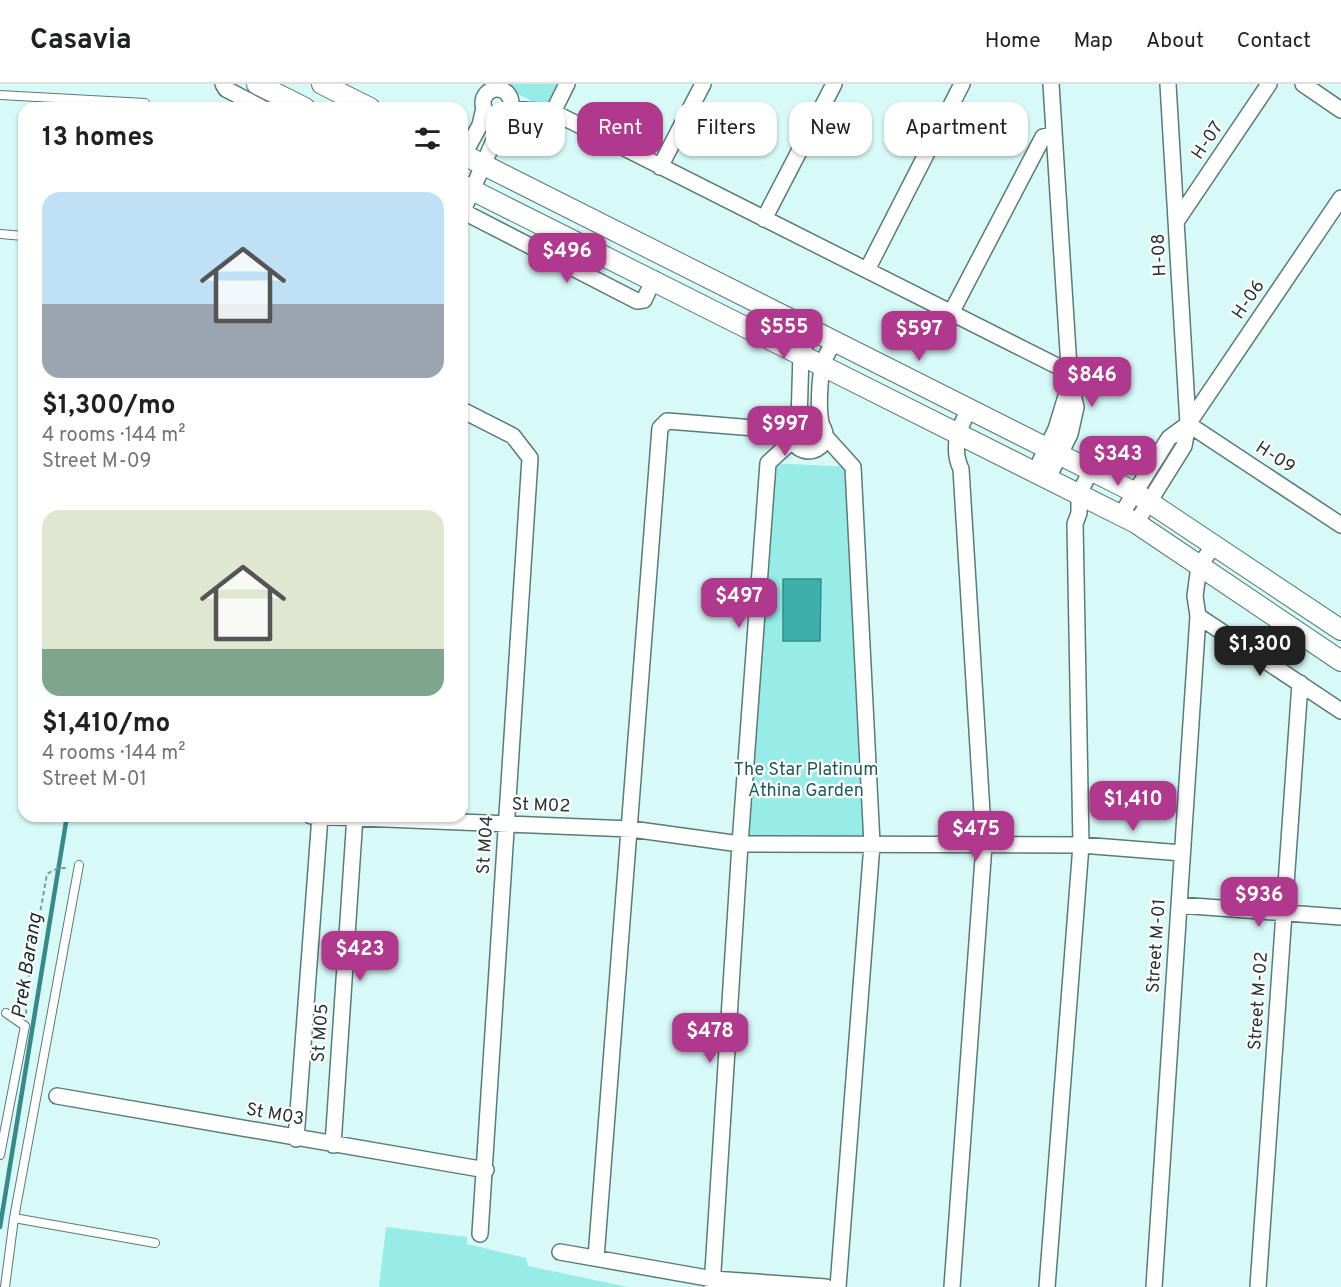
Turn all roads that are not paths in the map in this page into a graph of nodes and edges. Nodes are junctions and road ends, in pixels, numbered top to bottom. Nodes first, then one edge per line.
1 (223, 84) edge
2 (257, 84) edge
3 (322, 84) edge
4 (567, 84) edge
5 (703, 84) edge
6 (834, 84) edge
7 (962, 84) edge
8 (1051, 84) edge
9 (1168, 84) edge
10 (1269, 84) edge
11 (1303, 84) edge
12 (0, 95) edge
13 (483, 95) edge
14 (127, 102) edge
15 (251, 102) edge
16 (293, 102) edge
17 (358, 102) edge
18 (510, 102) edge
19 (558, 102) edge
20 (1341, 110) edge
21 (565, 118) edge
22 (1054, 135) junction
23 (468, 147) edge
24 (486, 156) edge
25 (468, 158) edge
26 (482, 165) junction
27 (660, 166) junction
28 (468, 186) edge
29 (468, 188) edge
30 (1341, 198) edge
31 (468, 215) edge
32 (764, 219) junction
33 (1178, 219) junction
34 (0, 234) edge
35 (18, 236) edge
36 (867, 270) junction
37 (654, 279) junction
38 (951, 313) junction
39 (813, 330) junction
40 (834, 341) junction
41 (801, 353) junction
42 (822, 364) junction
43 (1069, 378) junction
44 (972, 410) junction
45 (468, 413) edge
46 (1188, 424) junction
47 (823, 430) junction
48 (795, 431) junction
49 (960, 434) junction
50 (1054, 451) junction
51 (1087, 468) junction
52 (1042, 475) junction
53 (1074, 492) junction
54 (1142, 496) junction
55 (1128, 519) junction
56 (1341, 525) edge
57 (1218, 547) junction
58 (1203, 568) junction
59 (1198, 612) junction
60 (1341, 630) edge
61 (1341, 662) edge
62 (1300, 683) junction
63 (1341, 711) edge
64 (320, 822) edge
65 (355, 822) edge
66 (464, 822) edge
67 (507, 824) junction
68 (631, 829) junction
69 (740, 844) junction
70 (872, 844) junction
71 (984, 845) junction
72 (1081, 845) junction
73 (1182, 852) junction
74 (79, 865) road end
75 (1179, 905) junction
76 (1284, 913) junction
77 (1341, 917) edge
78 (6, 1013) dead end
79 (57, 1096) dead end
80 (296, 1139) junction
81 (333, 1145) junction
82 (0, 1155) edge
83 (486, 1170) junction
84 (14, 1218) junction
85 (480, 1234) dead end
86 (155, 1244) dead end
87 (561, 1252) dead end
88 (596, 1258) junction
89 (712, 1283) edge
90 (5, 1287) edge
91 (826, 1287) edge
92 (838, 1287) edge
93 (952, 1287) edge
94 (1047, 1287) edge
95 (1154, 1287) edge
96 (1258, 1287) edge

1 - 15 street
2 - 16 street
3 - 17 street
4 - 19 street
5 - 27 street
6 - 32 street
7 - 36 street
8 - 22 street
9 - 33 street, H-08
10 - 33 street, H-07
11 - 20 street
12 - 14 lane
13 - 18 street
13 - 23 street
21 - 27 street
22 - 38 street
22 - 43 street
24 - 26 street
25 - 26 street
26 - 28 street
26 - 39 street
27 - 32 street
29 - 37 street
30 - 46 street, H-06
31 - 37 street
32 - 36 street
33 - 46 street, H-08
34 - 35 lane
36 - 38 street
37 - 41 street
38 - 43 street
39 - 40 street
39 - 41 street
40 - 42 street
40 - 44 street
41 - 42 street
41 - 48 street
42 - 47 street
42 - 49 street
43 - 50 street
44 - 49 street
44 - 50 street
45 - 67 street, St M04
46 - 54 street
46 - 56 street, H-09
47 - 48 street
47 - 48 street
47 - 70 street
48 - 68 street
48 - 69 street
49 - 52 street
49 - 71 street
50 - 51 street
50 - 52 street
51 - 53 street
51 - 54 street
52 - 53 street
53 - 55 street
53 - 72 street
54 - 55 street
54 - 57 street
55 - 58 street
57 - 58 street
57 - 60 street
58 - 59 street, Street M-01
58 - 61 street
59 - 62 street
59 - 73 street, Street M-01
62 - 63 street
62 - 76 street, Street M-02
64 - 80 street, St M05
65 - 81 street, St M05
66 - 67 street, St M02
67 - 68 street, St M02
67 - 83 street, St M04
68 - 69 street, St M02
68 - 88 street
69 - 70 street, St M02
69 - 89 street
70 - 71 street, St M02
70 - 92 street
71 - 72 street, St M02
71 - 93 street
72 - 73 street, St M02
72 - 94 street
73 - 75 street, Street M-01
74 - 84 lane
75 - 76 street
75 - 95 street, Street M-01
76 - 77 street
76 - 96 street, Street M-02
78 - 82 lane
79 - 80 street, St M03
80 - 81 street, St M03
81 - 83 street, St M03
83 - 85 street, St M04
84 - 86 lane
84 - 90 lane
87 - 88 street
88 - 89 street
89 - 91 street

